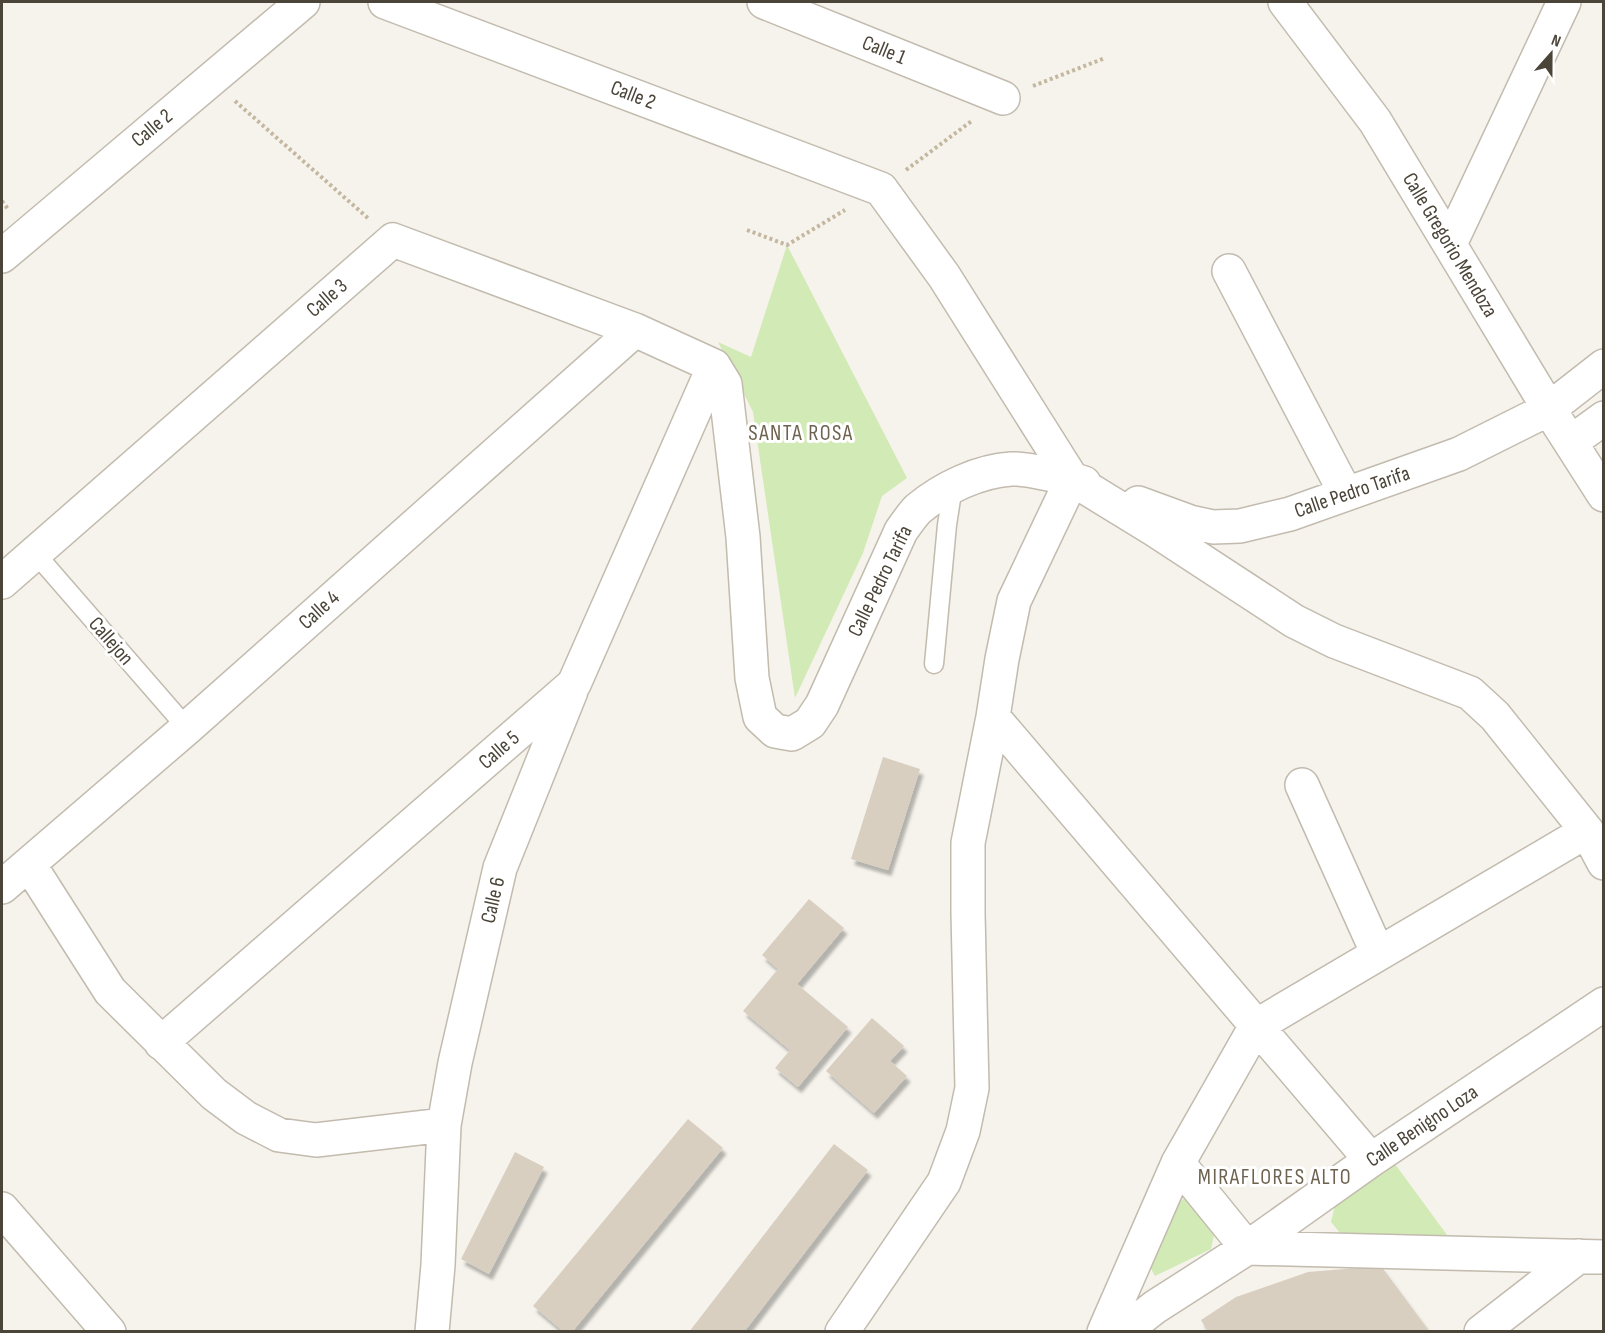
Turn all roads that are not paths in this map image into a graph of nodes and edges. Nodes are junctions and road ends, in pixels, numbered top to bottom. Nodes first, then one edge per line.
1 (303, 2) edge
2 (385, 2) edge
3 (764, 2) edge
4 (1285, 2) edge
5 (1564, 2) edge
6 (1003, 98) dead end
7 (1450, 244) junction
8 (2, 256) edge
9 (1229, 271) dead end
10 (635, 330) junction
11 (714, 366) junction
12 (1604, 366) edge
13 (1549, 409) junction
14 (1604, 418) edge
15 (1571, 442) junction
16 (1072, 479) junction
17 (953, 486) junction
18 (1346, 494) junction
19 (1604, 495) edge
20 (35, 553) junction
21 (2, 582) edge
22 (934, 664) dead end
23 (574, 684) junction
24 (993, 717) junction
25 (187, 728) junction
26 (1302, 785) dead end
27 (1587, 831) junction
28 (1604, 863) edge
29 (29, 864) junction
30 (2, 888) edge
31 (1378, 954) junction
32 (1604, 1004) edge
33 (1256, 1026) junction
34 (161, 1043) junction
35 (444, 1125) junction
36 (1371, 1160) junction
37 (1178, 1163) junction
38 (2, 1209) edge
39 (1247, 1248) junction
40 (1591, 1257) edge
41 (845, 1330) edge
42 (109, 1332) edge
43 (432, 1332) edge
44 (1104, 1332) edge
45 (1123, 1332) edge
46 (1481, 1332) edge

1 - 8 street, Calle 2
2 - 16 street, Calle 2
3 - 6 street, Calle 1
4 - 7 street, Calle Gregorio Mendoza
5 - 7 street
7 - 13 street, Calle Gregorio Mendoza
9 - 18 street
10 - 11 street
10 - 20 street, Calle 3
10 - 25 street, Calle 4
11 - 17 street, Calle Pedro Tarifa
11 - 23 street, Calle 5
12 - 13 street, Calle Pedro Tarifa
13 - 15 street, Calle Gregorio Mendoza
13 - 18 street, Calle Pedro Tarifa
14 - 15 street
15 - 19 street, Calle Gregorio Mendoza
16 - 17 street, Calle Pedro Tarifa
16 - 18 street, Calle Pedro Tarifa
16 - 24 street
16 - 27 street
17 - 22 lane
20 - 21 street, Calle 3
20 - 25 lane, Callejon
23 - 34 street, Calle 5
23 - 35 street, Calle 6
24 - 33 street
24 - 41 street
25 - 29 street, Calle 4
26 - 31 street
27 - 28 street
27 - 31 street
29 - 30 street, Calle 4
29 - 34 street
31 - 33 street
32 - 36 street, Calle Benigno Loza
33 - 36 street
33 - 37 street
34 - 35 street
35 - 43 street, Calle 6
36 - 39 street, Calle Benigno Loza
37 - 39 street
37 - 44 street
38 - 42 street
39 - 40 street
39 - 45 street, Calle Benigno Loza
40 - 46 street

